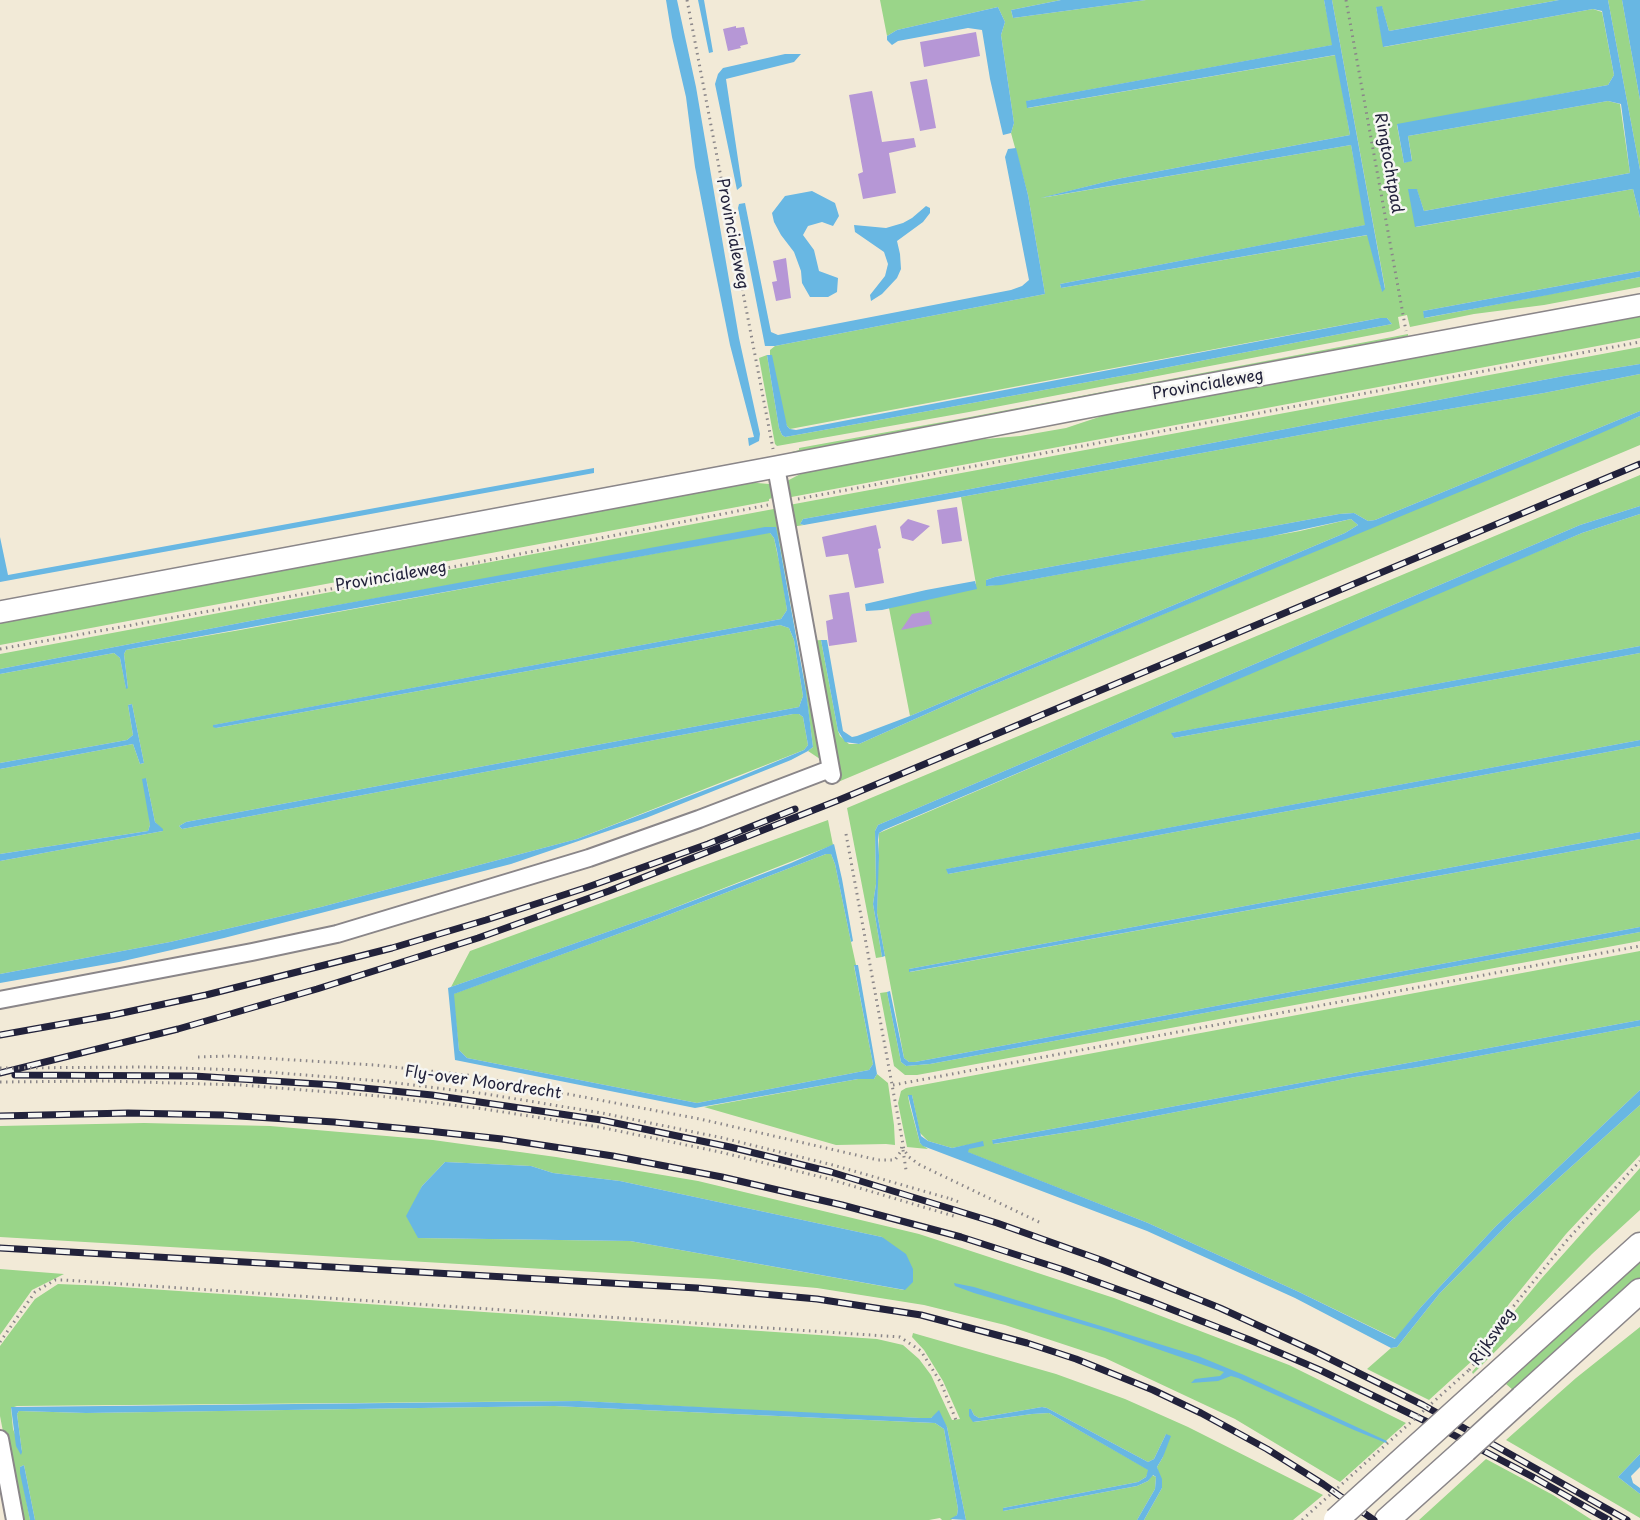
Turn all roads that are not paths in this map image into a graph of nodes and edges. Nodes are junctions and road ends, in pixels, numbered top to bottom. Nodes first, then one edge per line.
1 (1640, 305) edge
2 (776, 467) junction
3 (0, 612) edge
4 (0, 1000) edge
5 (1640, 1245) edge
6 (1640, 1291) edge
7 (0, 1439) edge
8 (15, 1520) edge
9 (1336, 1520) edge
10 (1387, 1520) edge

1 - 2 main road, Provincialeweg
2 - 3 main road, Provincialeweg
2 - 4 street
5 - 9 highway, Rijksweg, bridge
6 - 10 highway, bridge
7 - 8 street

